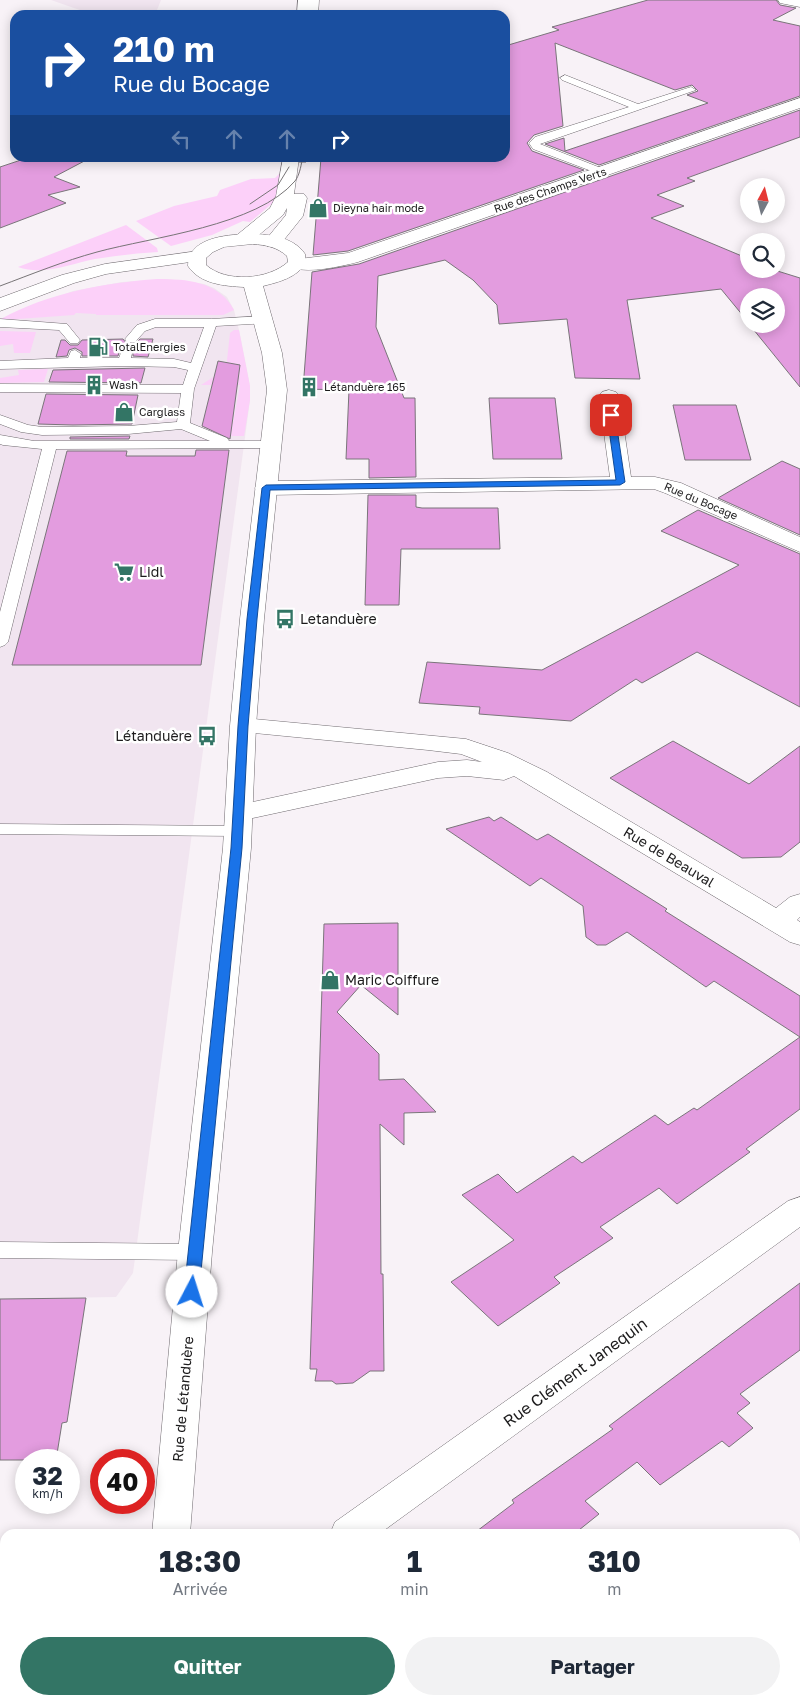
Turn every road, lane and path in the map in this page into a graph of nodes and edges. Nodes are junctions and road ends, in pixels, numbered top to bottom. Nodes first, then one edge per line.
1 (785, 0) edge
2 (800, 3) edge
3 (565, 78) dead end
4 (691, 90) dead end
5 (800, 103) edge
6 (638, 107) junction
7 (296, 162) edge
8 (296, 162) edge
9 (602, 172) junction
10 (243, 239) junction
11 (273, 242) junction
12 (200, 264) junction
13 (297, 264) junction
14 (252, 281) junction
15 (0, 305) edge
16 (264, 320) junction
17 (0, 323) edge
18 (211, 323) junction
19 (130, 339) dead end
20 (74, 340) dead end
21 (0, 365) edge
22 (196, 368) junction
23 (0, 388) edge
24 (188, 389) junction
25 (609, 396) dead end
26 (0, 419) edge
27 (183, 425) junction
28 (0, 439) edge
29 (50, 445) junction
30 (234, 445) junction
31 (270, 445) junction
32 (620, 482) junction
33 (266, 488) junction
34 (800, 545) edge
35 (0, 642) edge
36 (243, 726) junction
37 (538, 778) junction
38 (238, 822) junction
39 (0, 829) edge
40 (800, 904) edge
41 (777, 921) junction
42 (800, 935) edge
43 (800, 1210) edge
44 (0, 1250) edge
45 (195, 1252) junction
46 (171, 1529) edge
47 (357, 1529) edge

1 - 2 street
3 - 6 lane
4 - 6 lane
5 - 9 street, Rue des Champs Verts
6 - 9 lane
7 - 10 street
8 - 11 street
9 - 13 street, Rue des Champs Verts
10 - 11 street
10 - 12 street
11 - 13 street
12 - 14 street
12 - 15 street
13 - 14 street
14 - 16 street, Rue de Létanduère
16 - 18 lane
16 - 31 street, Rue de Létanduère
17 - 20 lane
18 - 19 lane
18 - 22 lane
21 - 22 lane
22 - 24 lane
23 - 24 lane
24 - 27 lane
25 - 32 street
26 - 27 lane
27 - 30 lane
28 - 29 lane
29 - 30 lane
29 - 35 lane
30 - 31 lane
31 - 33 street, Rue de Létanduère
32 - 33 street, Rue du Bocage
32 - 34 street, Rue du Bocage
33 - 36 street, Rue de Létanduère
36 - 37 street, Rue de Beauval
36 - 38 street, Rue de Létanduère
37 - 38 street, Rue de Beauval
37 - 41 street, Rue de Beauval
38 - 39 lane
38 - 45 street, Rue de Létanduère
40 - 41 street
41 - 42 street, Rue de Beauval
43 - 47 street, Rue Clément Janequin
44 - 45 lane
45 - 46 street, Rue de Létanduère

